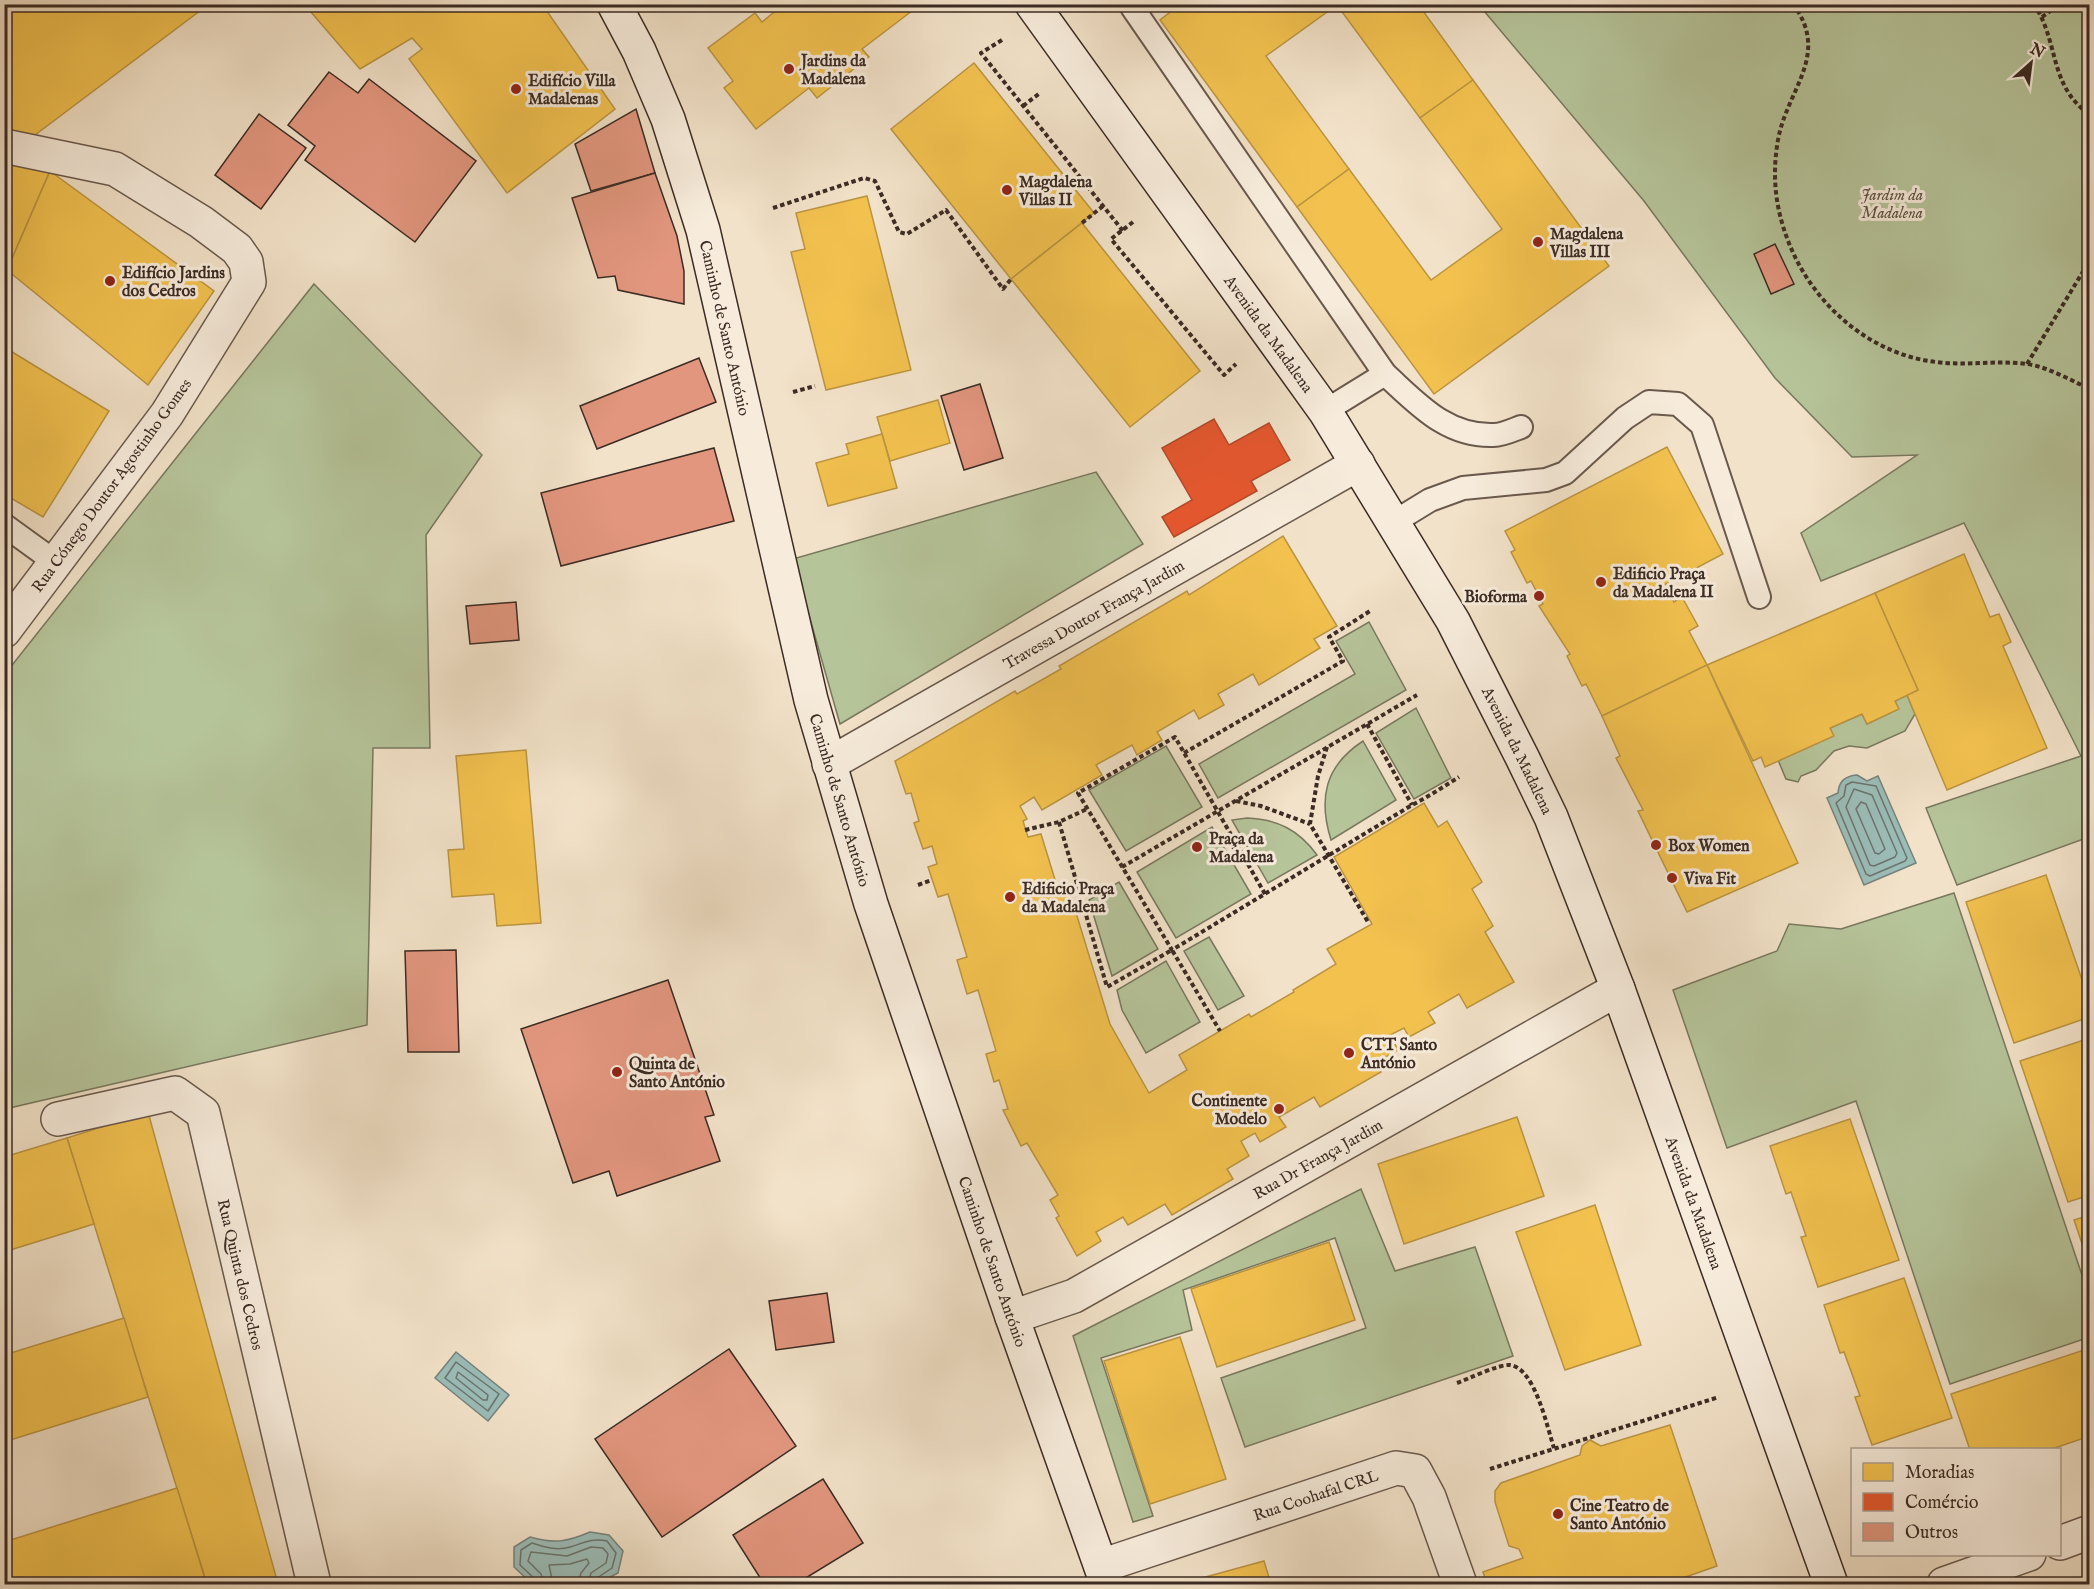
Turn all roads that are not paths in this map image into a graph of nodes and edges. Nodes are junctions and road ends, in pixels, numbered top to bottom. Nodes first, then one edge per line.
1 (614, 4) edge
2 (1032, 4) edge
3 (1132, 8) dead end
4 (4, 146) edge
5 (1385, 374) junction
6 (1325, 411) junction
7 (1521, 427) dead end
8 (1358, 464) junction
9 (1394, 522) junction
10 (4, 525) edge
11 (55, 562) junction
12 (1759, 597) dead end
13 (4, 631) edge
14 (829, 764) junction
15 (1618, 989) junction
16 (58, 1119) dead end
17 (1012, 1317) junction
18 (2090, 1532) edge
19 (2061, 1543) edge
20 (2023, 1556) edge
21 (1104, 1575) edge
22 (314, 1584) edge
23 (1460, 1584) edge
24 (1831, 1584) edge
25 (1944, 1584) edge

1 - 14 street, Caminho de Santo António
2 - 6 street, Avenida da Madalena
3 - 5 lane
4 - 11 street, Rua Cónego Doutor Agostinho Gomes
5 - 6 lane
5 - 7 lane
6 - 8 street, Avenida da Madalena
8 - 9 street, Avenida da Madalena
8 - 14 street, Travessa Doutor França Jardim
9 - 12 lane
9 - 15 street, Avenida da Madalena
10 - 11 lane
11 - 13 street, Rua Cónego Doutor Agostinho Gomes
14 - 17 street, Caminho de Santo António
15 - 17 street, Rua Dr França Jardim
15 - 24 street, Avenida da Madalena
16 - 22 street, Rua Quinta dos Cedros
17 - 21 street, Caminho de Santo António
18 - 19 street
20 - 25 street
21 - 23 street, Rua Coohafal CRL

